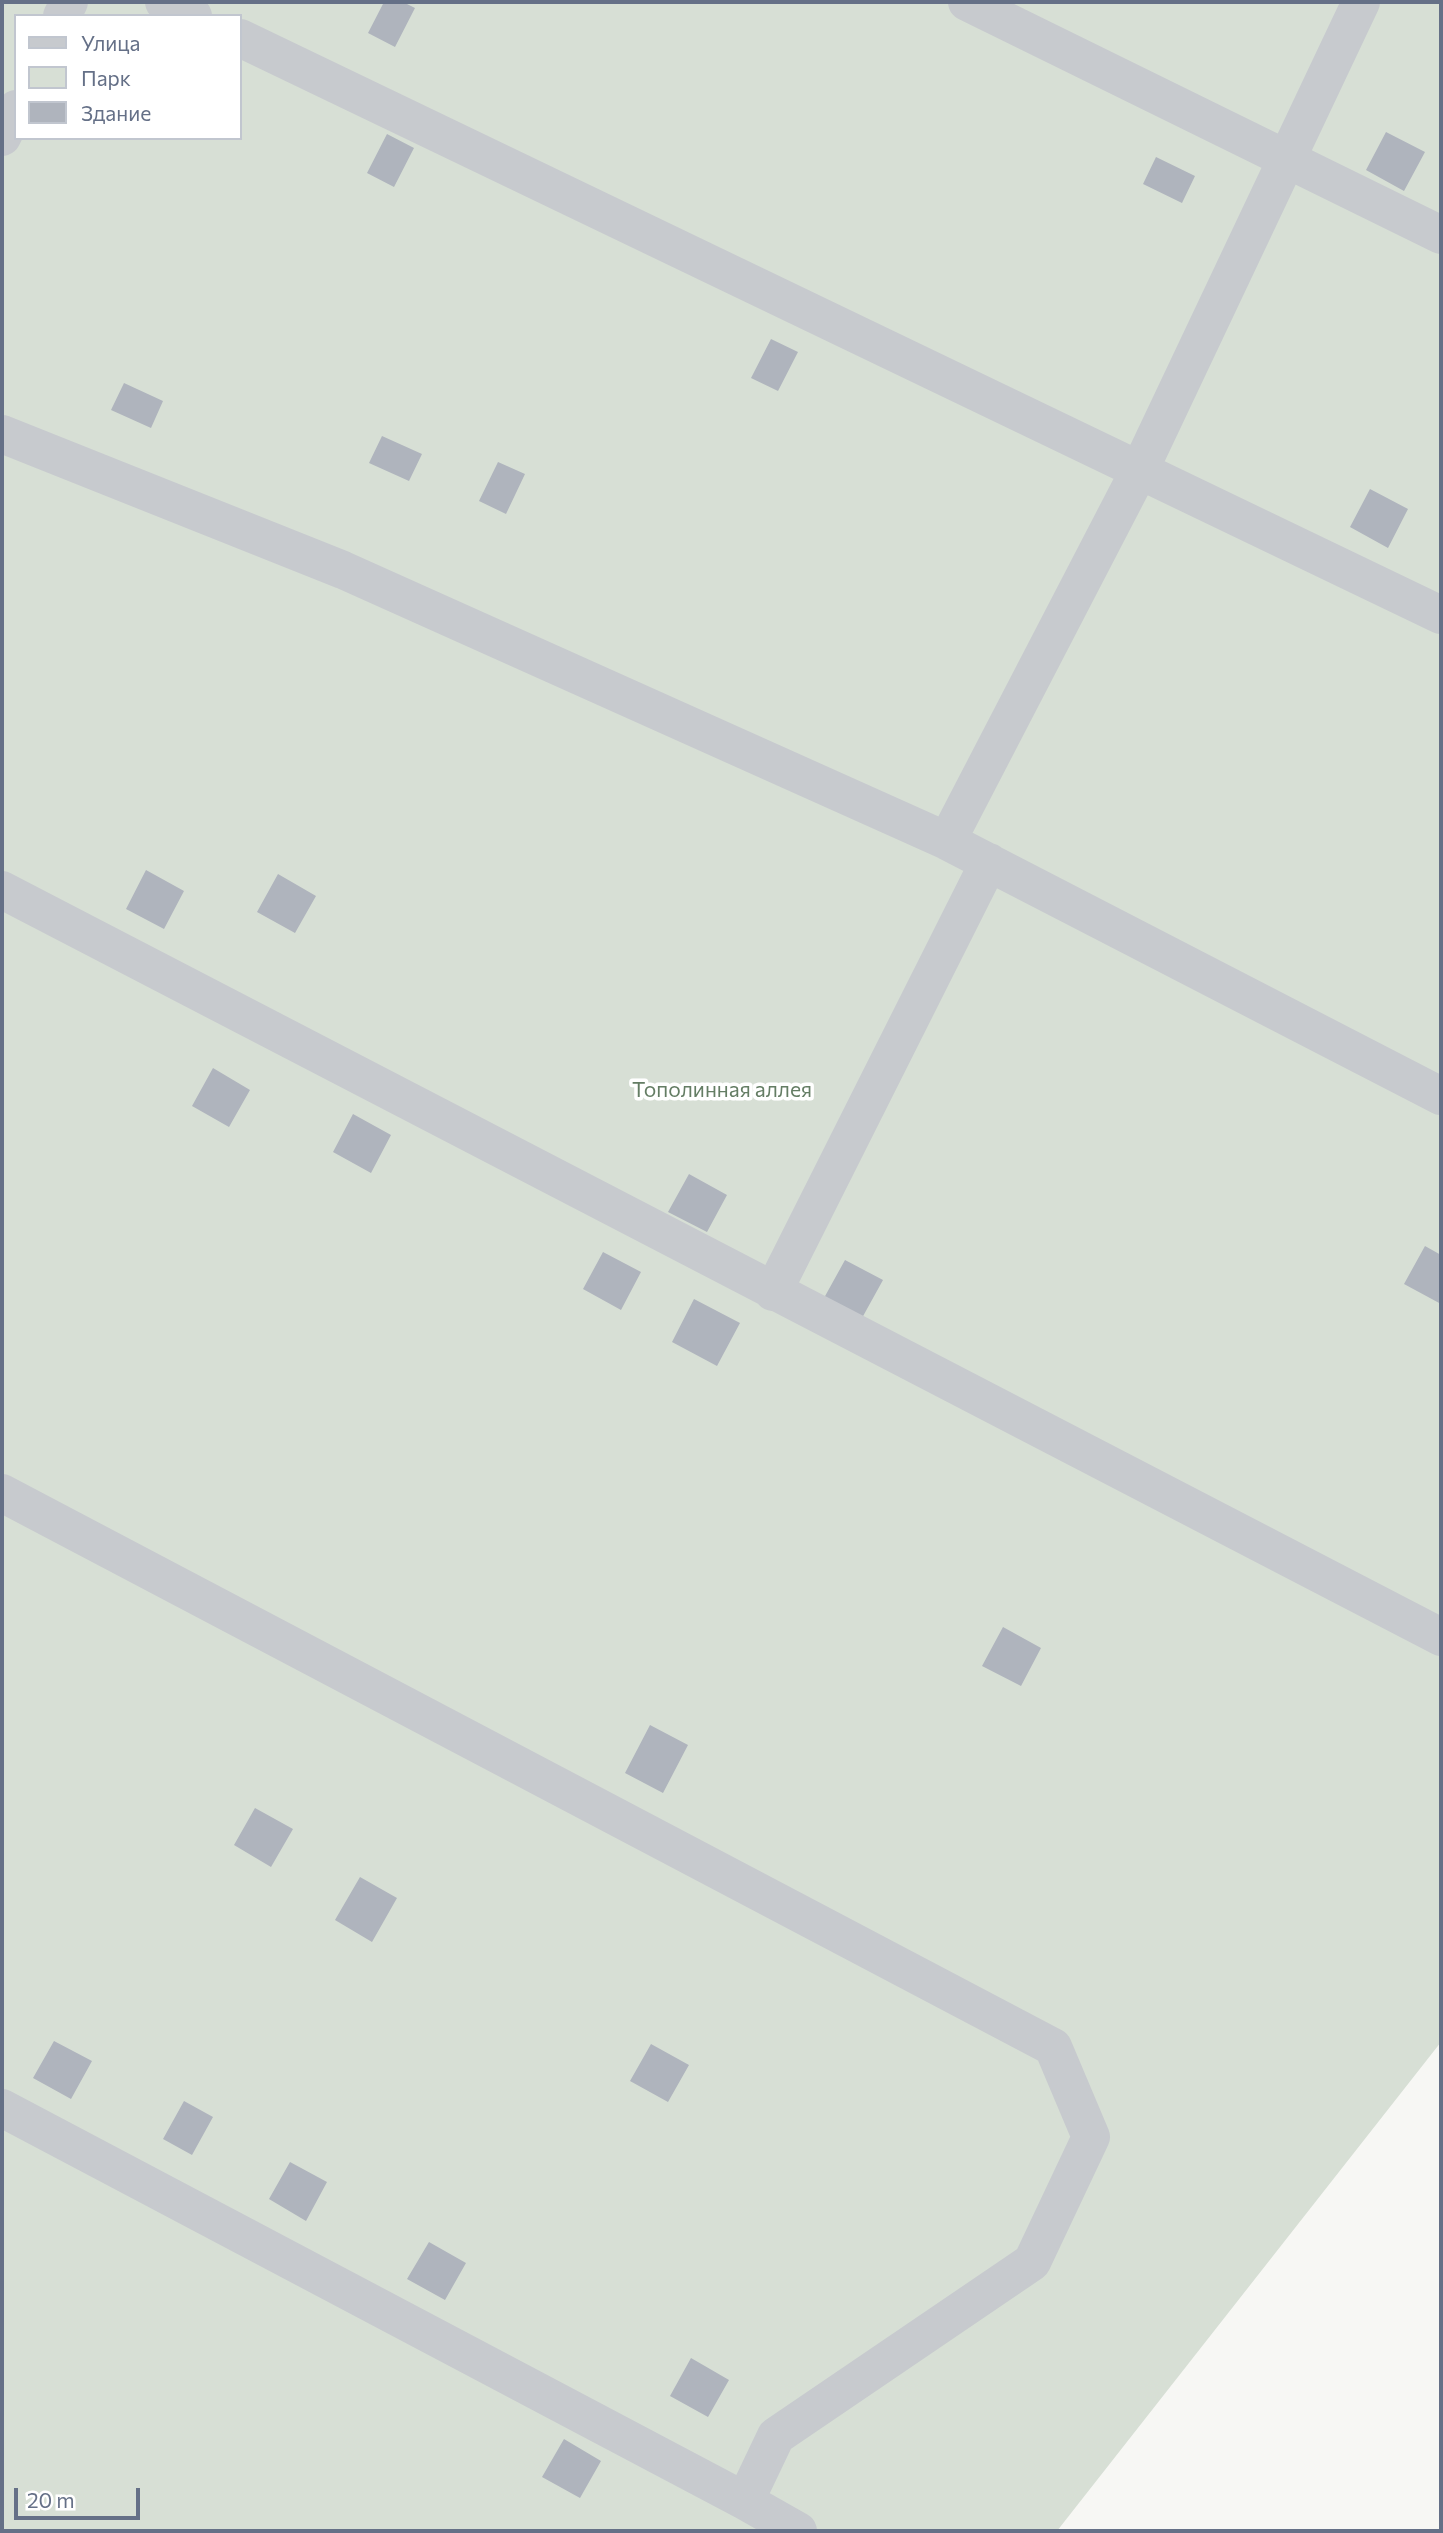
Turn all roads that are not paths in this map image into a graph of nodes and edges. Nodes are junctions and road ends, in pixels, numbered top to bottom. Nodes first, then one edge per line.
1 (164, 2) edge
2 (967, 2) edge
3 (1362, 2) edge
4 (189, 14) edge
5 (242, 39) edge
6 (14, 113) edge
7 (2, 137) edge
8 (1288, 160) junction
9 (1441, 236) edge
10 (2, 434) edge
11 (1140, 469) junction
12 (1441, 615) edge
13 (947, 841) junction
14 (989, 862) junction
15 (2, 890) edge
16 (1441, 1096) edge
17 (773, 1292) junction
18 (2, 1493) edge
19 (1441, 1637) edge
20 (2, 2108) edge
21 (745, 2501) junction
22 (798, 2531) edge

1 - 4 street
2 - 8 street
3 - 8 street
5 - 11 street
6 - 7 street
8 - 9 street
8 - 11 street
10 - 13 street
11 - 12 street
11 - 13 street
13 - 14 street
14 - 16 street
14 - 17 street
15 - 17 street
17 - 19 street
18 - 21 street
20 - 21 street
21 - 22 street

